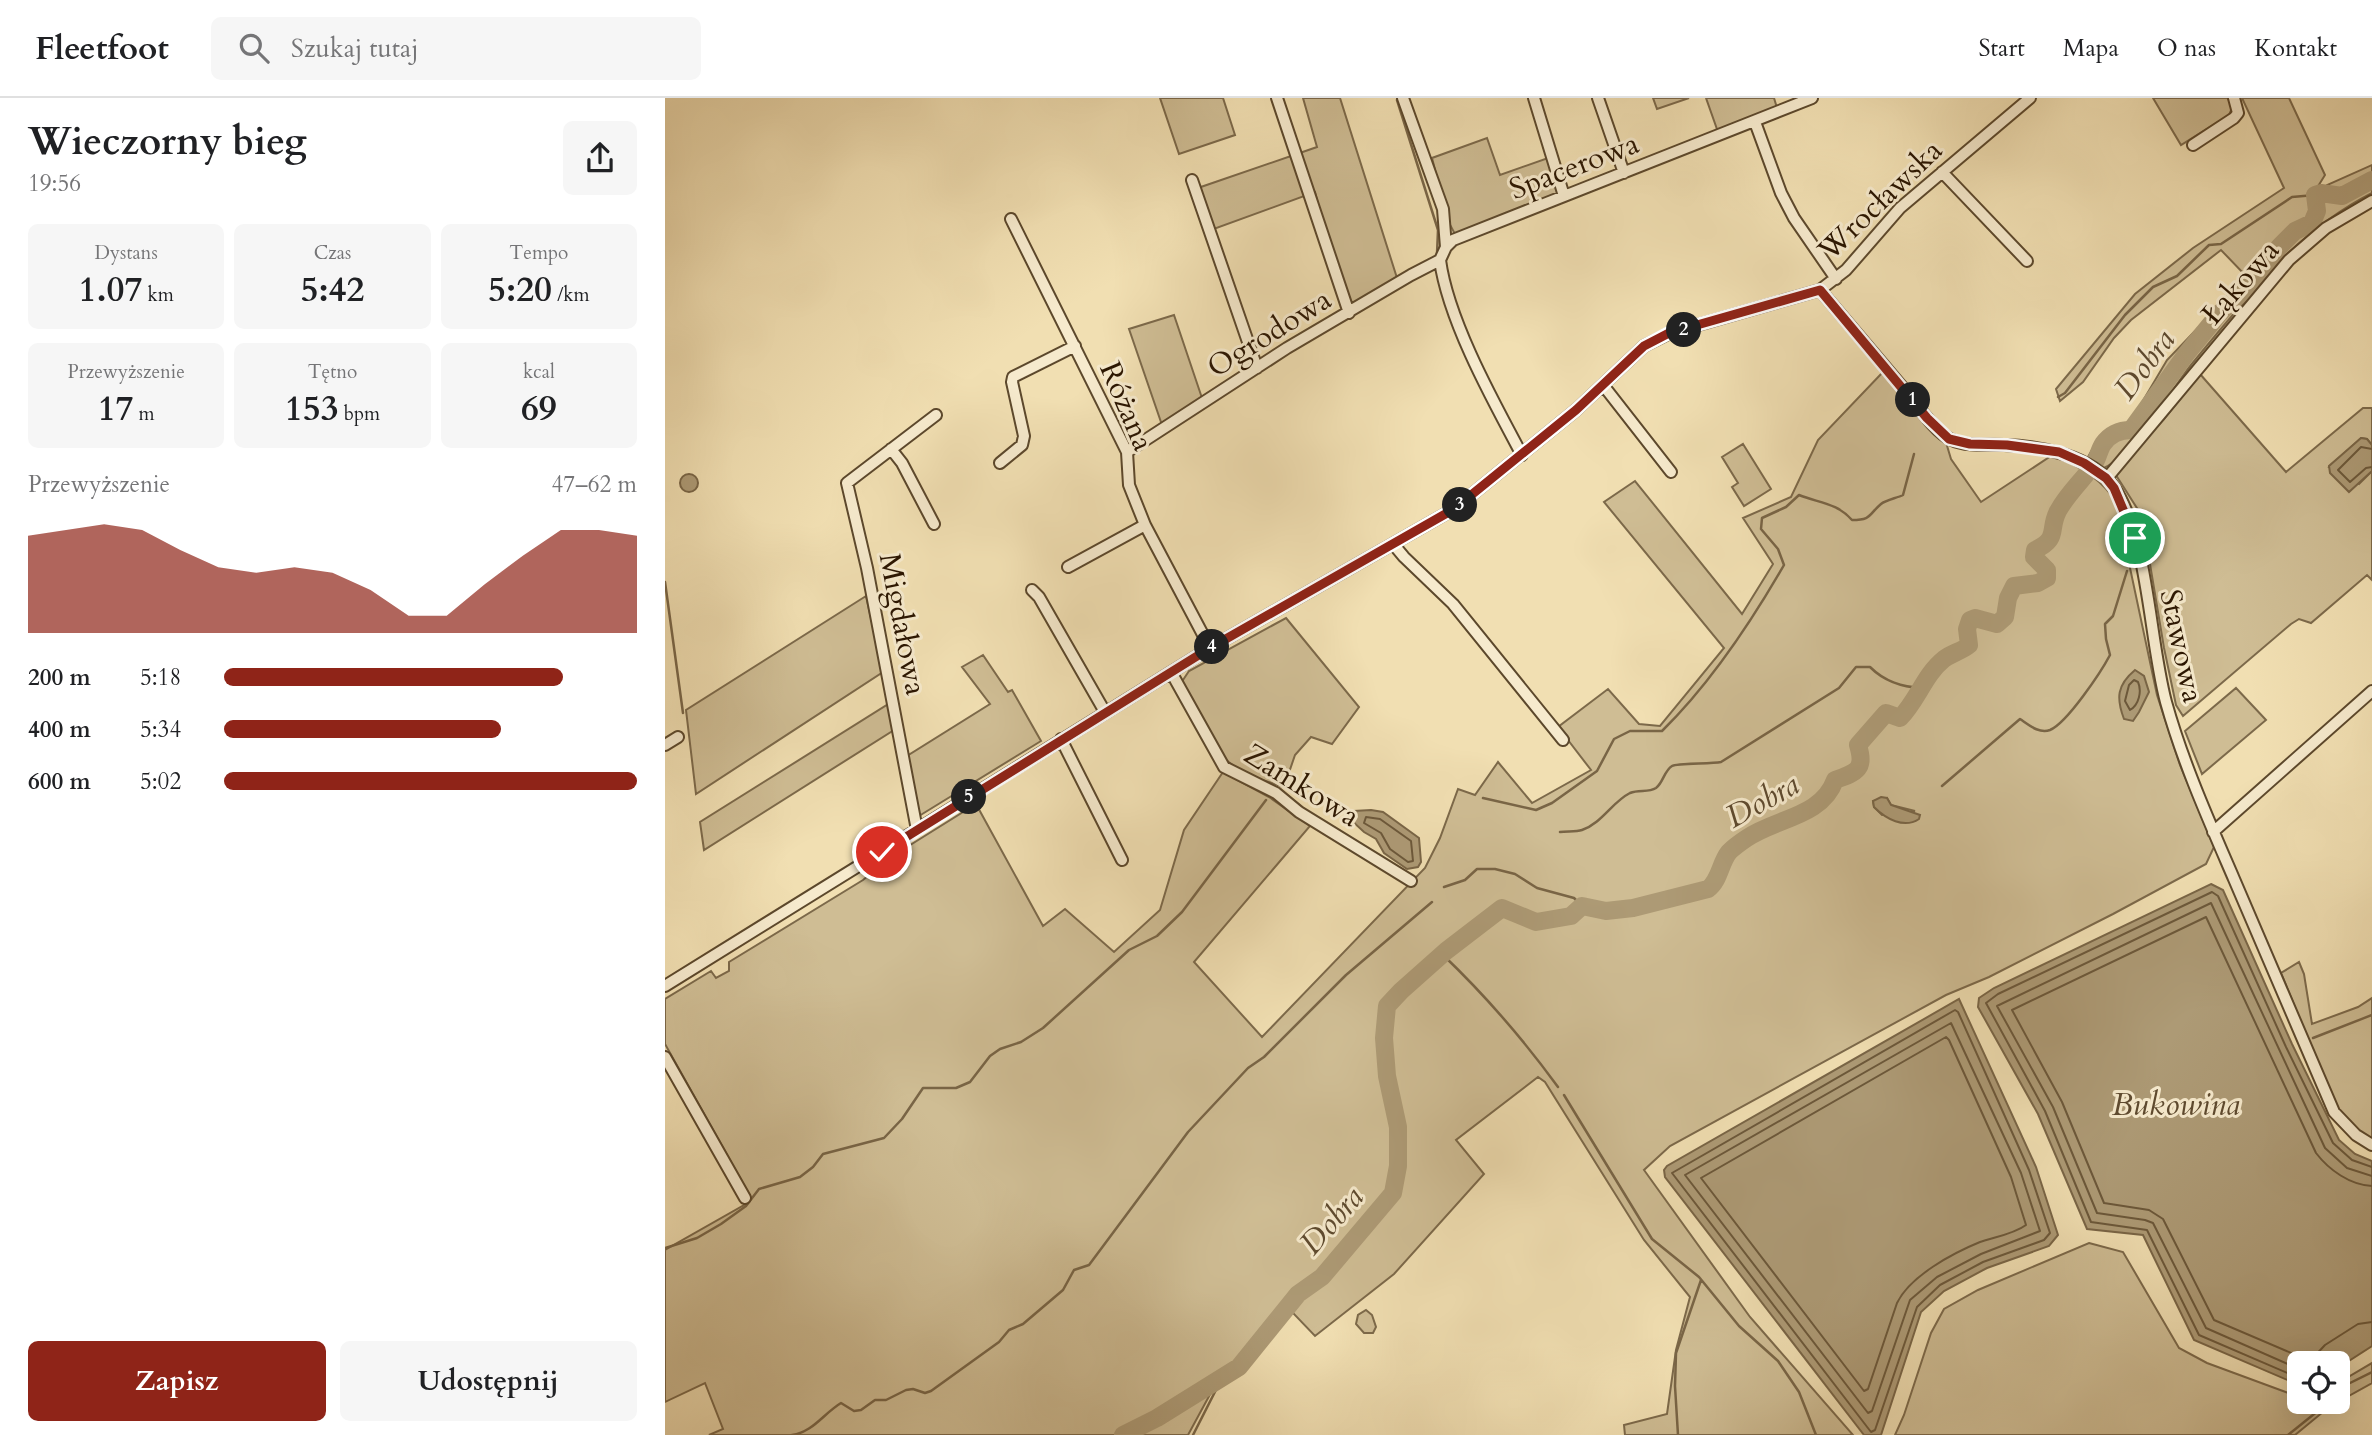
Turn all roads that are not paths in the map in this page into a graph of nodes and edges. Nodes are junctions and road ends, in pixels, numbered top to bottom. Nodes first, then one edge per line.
1 (1277, 98) edge
2 (1403, 98) edge
3 (1534, 98) edge
4 (1598, 98) edge
5 (1812, 98) edge
6 (2030, 98) edge
7 (2234, 98) edge
8 (1755, 122) junction
9 (2193, 145) dead end
10 (1942, 172) junction
11 (1624, 173) junction
12 (1192, 180) dead end
13 (1564, 196) junction
14 (2372, 201) edge
15 (1011, 219) dead end
16 (1446, 247) junction
17 (1440, 260) junction
18 (2028, 261) dead end
19 (1836, 279) junction
20 (1820, 290) junction
21 (1349, 313) junction
22 (1075, 346) junction
23 (1257, 368) junction
24 (1603, 385) junction
25 (936, 415) dead end
26 (891, 449) junction
27 (1126, 453) junction
28 (1522, 455) junction
29 (1000, 463) dead end
30 (1671, 472) dead end
31 (2106, 478) junction
32 (934, 524) dead end
33 (1145, 525) junction
34 (1394, 545) junction
35 (1068, 567) dead end
36 (1032, 590) dead end
37 (1210, 648) junction
38 (1171, 672) junction
39 (2372, 691) edge
40 (1105, 712) junction
41 (678, 737) dead end
42 (1061, 738) junction
43 (1563, 740) dead end
44 (665, 745) edge
45 (920, 828) junction
46 (2213, 832) junction
47 (1122, 860) dead end
48 (1411, 881) dead end
49 (665, 986) edge
50 (665, 1057) edge
51 (2372, 1144) edge
52 (745, 1198) dead end

1 - 21 street
2 - 16 street
3 - 13 street
4 - 11 street
5 - 8 street, Spacerowa
6 - 10 street, Wrocławska
7 - 9 street
8 - 11 street, Spacerowa
8 - 19 street
10 - 18 street
10 - 19 street, Wrocławska
11 - 13 street, Spacerowa
12 - 23 street
13 - 16 street, Spacerowa
14 - 31 street, Łąkowa
15 - 22 street, Różana
16 - 17 street
17 - 21 street, Ogrodowa
17 - 28 street
19 - 20 street, Wrocławska
20 - 24 street, Wrocławska
20 - 31 street, Stawowa
21 - 23 street, Ogrodowa
22 - 27 street, Różana
22 - 29 street, Różana
23 - 27 street, Ogrodowa
24 - 28 street, Wrocławska
24 - 30 street
25 - 26 street, Migdałowa
26 - 32 street, Migdałowa
26 - 45 street, Migdałowa
27 - 33 street, Różana
28 - 34 street, Wrocławska
31 - 46 street, Stawowa
33 - 35 street
33 - 37 street, Różana
34 - 37 street, Wrocławska
34 - 43 street
36 - 40 street
37 - 38 street, Wrocławska
38 - 40 street, Wrocławska
38 - 48 street, Zamkowa
39 - 46 street
40 - 42 street, Wrocławska
41 - 44 street
42 - 45 street, Wrocławska
42 - 47 street
45 - 49 street, Wrocławska
46 - 51 street, Stawowa
50 - 52 street

